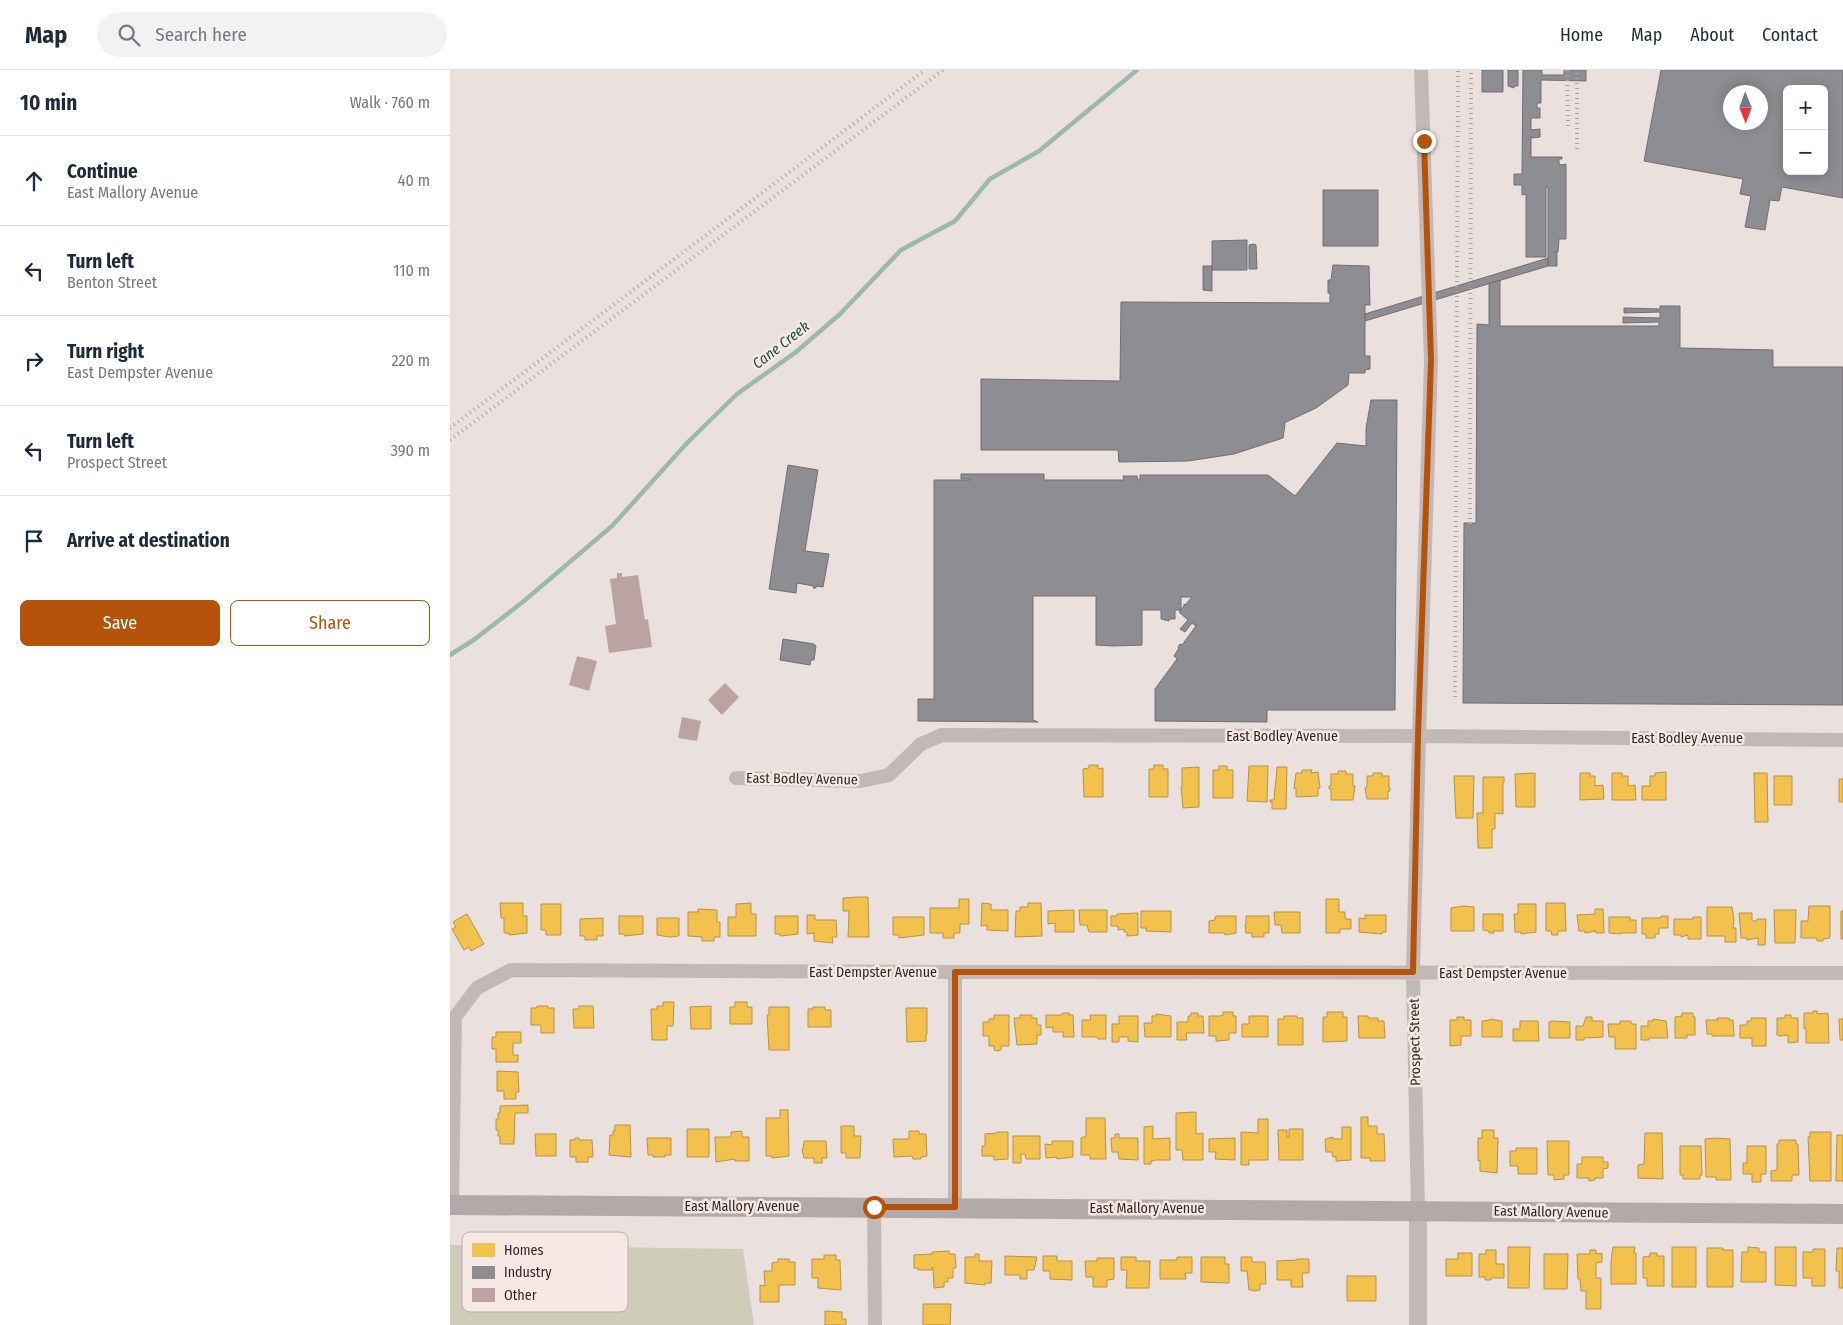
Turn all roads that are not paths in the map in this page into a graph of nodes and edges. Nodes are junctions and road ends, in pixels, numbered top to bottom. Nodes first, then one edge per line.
1 (1421, 70) edge
2 (1418, 736) junction
3 (1843, 740) edge
4 (736, 778) dead end
5 (955, 972) junction
6 (1413, 972) junction
7 (1843, 973) edge
8 (451, 1205) edge
9 (874, 1207) junction
10 (955, 1207) junction
11 (1418, 1210) junction
12 (1843, 1214) edge
13 (875, 1325) edge
14 (1418, 1325) edge

1 - 2 street, Prospect Street
2 - 3 street, East Bodley Avenue
2 - 4 street, East Bodley Avenue
2 - 6 street, Prospect Street
5 - 6 street, East Dempster Avenue
5 - 8 street, East Dempster Avenue
5 - 10 street
6 - 7 street, East Dempster Avenue
6 - 11 street, Prospect Street
8 - 9 main road, East Mallory Avenue
9 - 10 main road, East Mallory Avenue
9 - 13 street
10 - 11 main road, East Mallory Avenue
11 - 12 main road, East Mallory Avenue
11 - 14 street, Prospect Street

